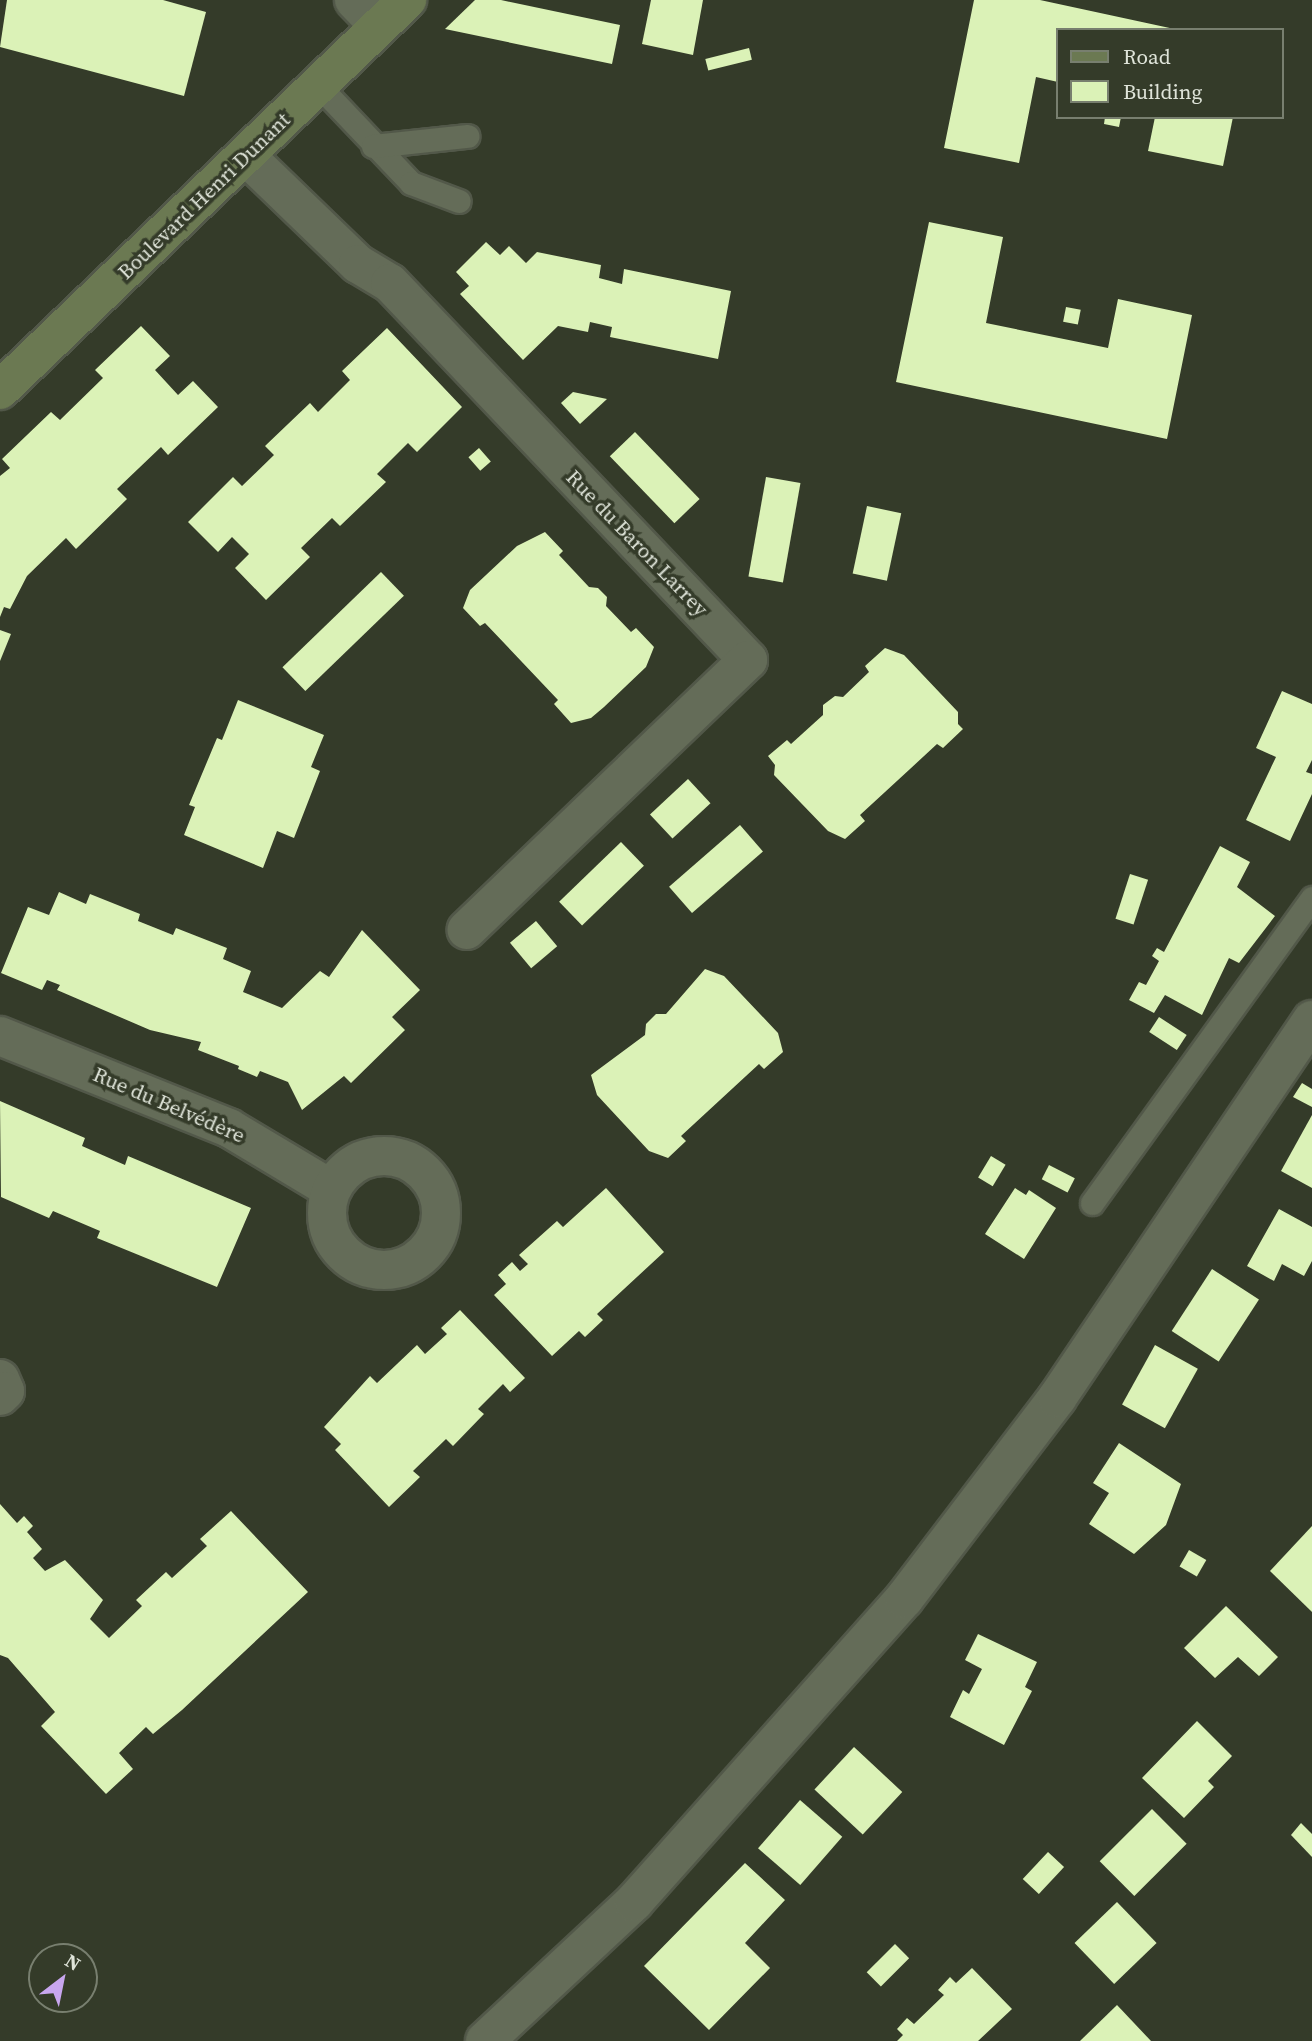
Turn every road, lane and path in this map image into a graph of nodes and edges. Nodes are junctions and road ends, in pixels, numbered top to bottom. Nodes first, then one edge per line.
1 (407, 0) edge
2 (366, 13) edge
3 (319, 86) junction
4 (467, 136) dead end
5 (373, 146) junction
6 (246, 156) junction
7 (459, 201) dead end
8 (0, 390) edge
9 (1312, 898) edge
10 (466, 930) dead end
11 (1312, 1020) edge
12 (0, 1036) edge
13 (331, 1189) dead end
14 (1092, 1203) dead end
15 (0, 1379) edge
16 (0, 1396) edge
17 (485, 2041) edge

1 - 2 main road, Boulevard Henri Dunant
2 - 3 main road, Boulevard Henri Dunant
3 - 5 lane
3 - 6 main road, Boulevard Henri Dunant
4 - 5 lane
5 - 7 lane
6 - 8 main road, Boulevard Henri Dunant
6 - 10 street, Rue du Baron Larrey
9 - 14 lane
11 - 17 street
12 - 13 street, Rue du Belvédère
15 - 16 street

